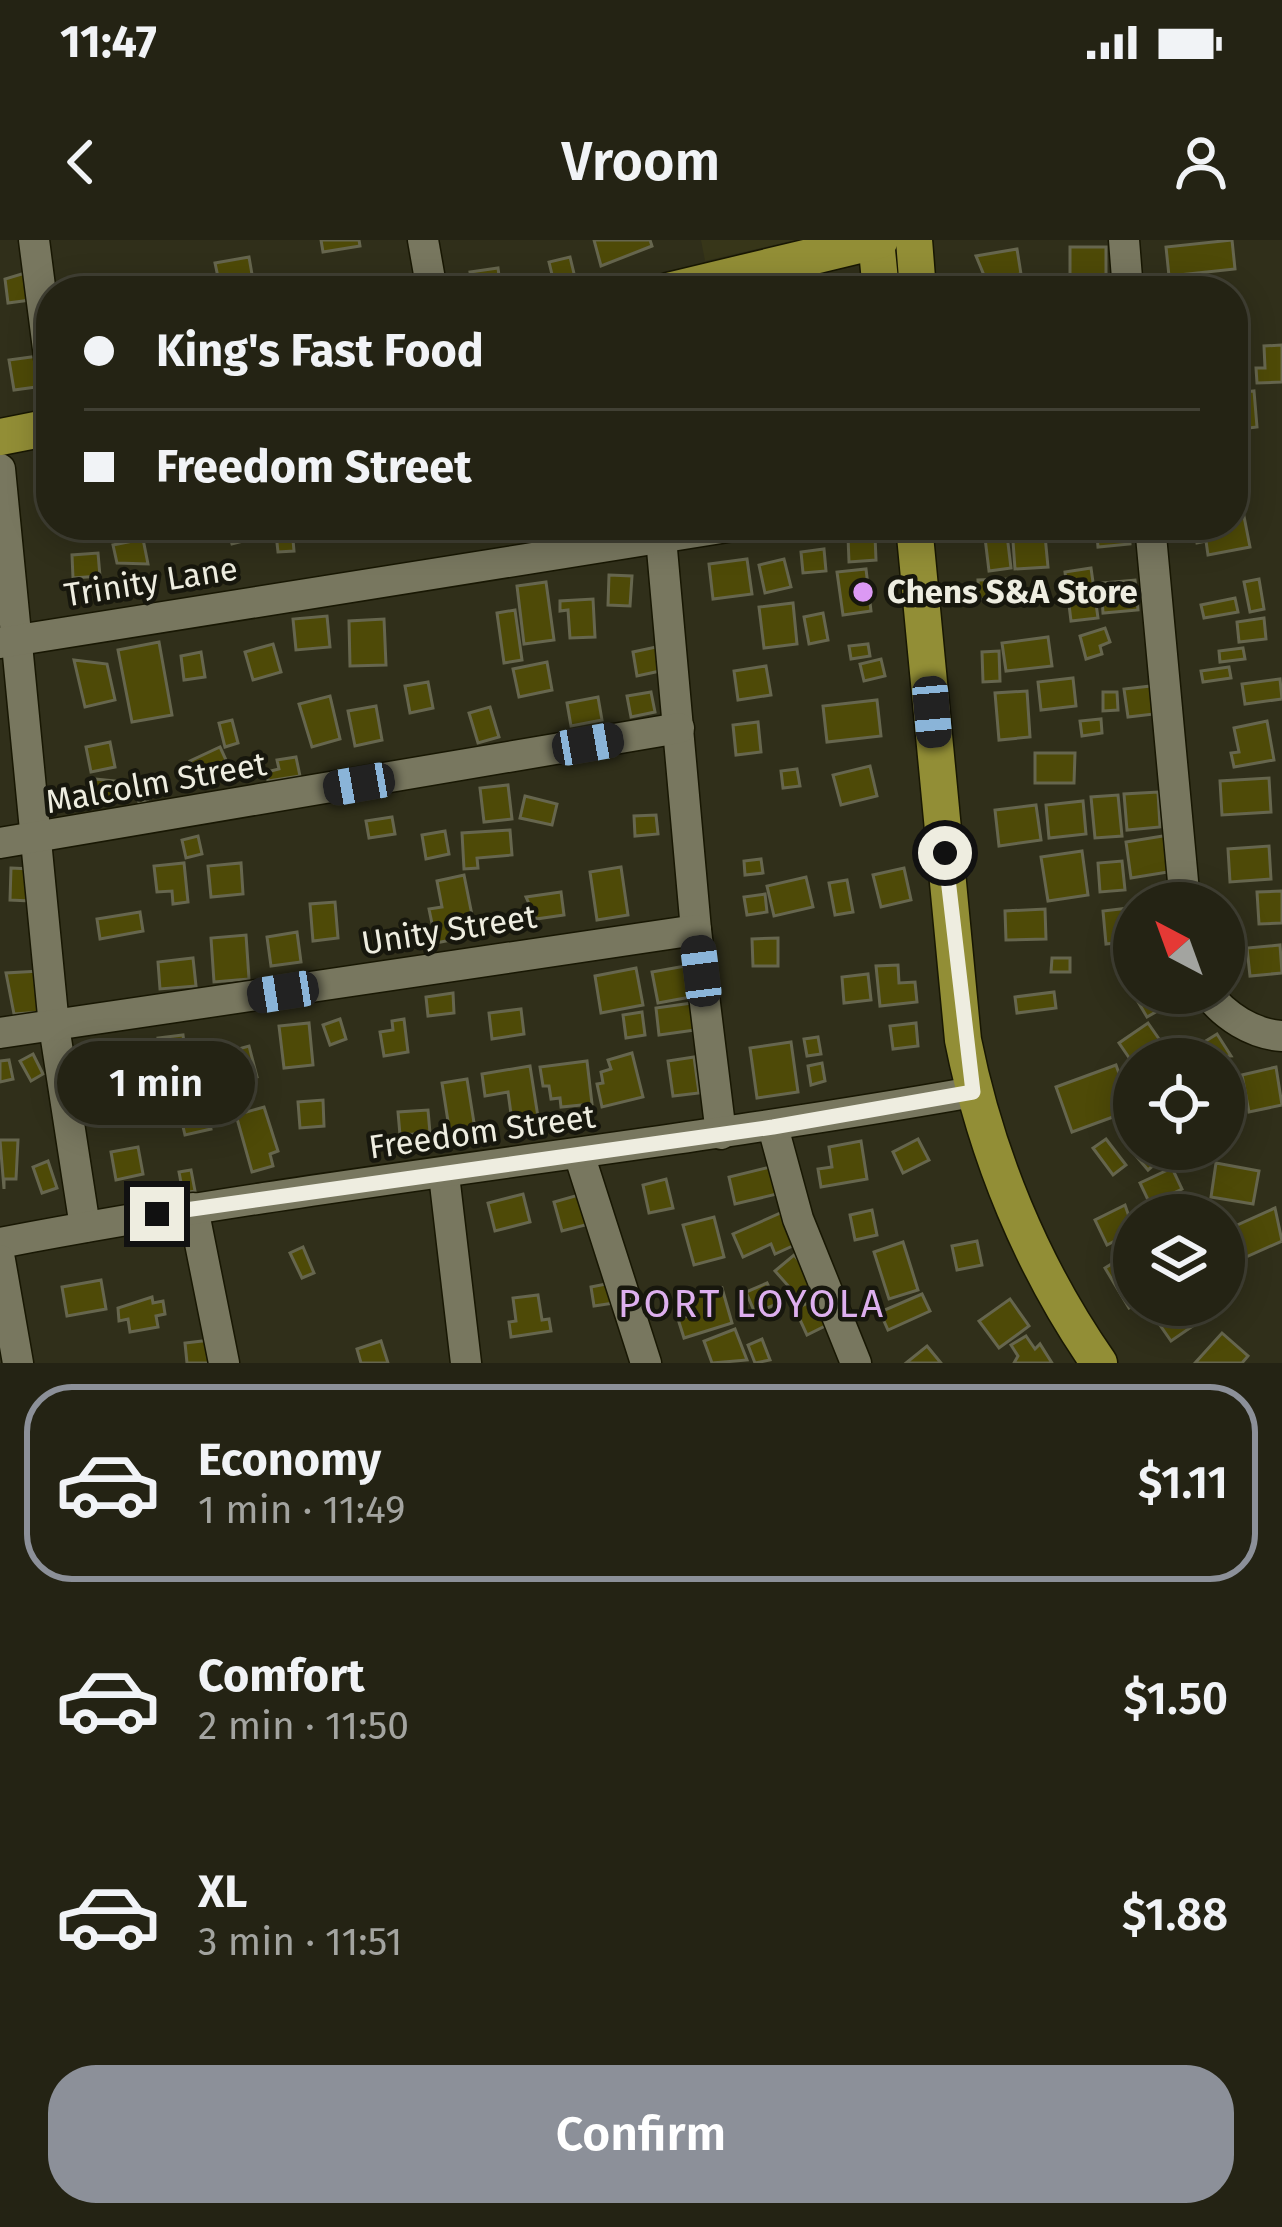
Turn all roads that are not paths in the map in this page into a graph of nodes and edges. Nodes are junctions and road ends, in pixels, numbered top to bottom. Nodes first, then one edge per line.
1 (34, 240) edge
2 (423, 240) edge
3 (914, 240) edge
4 (1124, 240) edge
5 (877, 241) edge
6 (39, 276) edge
7 (429, 276) edge
8 (731, 276) edge
9 (880, 276) edge
10 (917, 276) edge
11 (1127, 276) edge
12 (36, 430) edge
13 (0, 437) edge
14 (0, 469) edge
15 (648, 540) edge
16 (661, 540) edge
17 (915, 540) edge
18 (1151, 540) edge
19 (9, 641) edge
20 (679, 728) junction
21 (39, 840) junction
22 (0, 842) edge
23 (1183, 882) edge
24 (696, 930) junction
25 (1229, 1014) edge
26 (54, 1026) junction
27 (0, 1033) edge
28 (1282, 1036) edge
29 (973, 1092) junction
30 (773, 1127) junction
31 (721, 1134) junction
32 (579, 1154) junction
33 (445, 1175) junction
34 (194, 1208) junction
35 (85, 1227) junction
36 (0, 1243) edge
37 (0, 1260) edge
38 (18, 1363) edge
39 (224, 1363) edge
40 (466, 1363) edge
41 (646, 1363) edge
42 (856, 1363) edge
43 (1099, 1363) edge

1 - 6 street
2 - 7 street
3 - 10 main road
4 - 11 street
5 - 8 main road
5 - 9 main road
12 - 13 main road
14 - 19 street
15 - 19 street, Trinity Lane
16 - 20 street
17 - 29 main road
18 - 23 street
19 - 21 street
20 - 21 street, Malcolm Street
20 - 24 street
21 - 22 street, Malcolm Street
21 - 26 street
24 - 26 street, Unity Street
24 - 31 street
25 - 28 street
26 - 27 street, Unity Street
26 - 35 street
29 - 30 street, Freedom Street
29 - 43 main road
30 - 31 street, Freedom Street
30 - 42 street
31 - 32 street, Freedom Street
32 - 33 street, Freedom Street
32 - 41 street
33 - 34 street, Freedom Street
33 - 40 street
34 - 35 street, Freedom Street
34 - 39 street
35 - 36 street, Freedom Street
37 - 38 street

